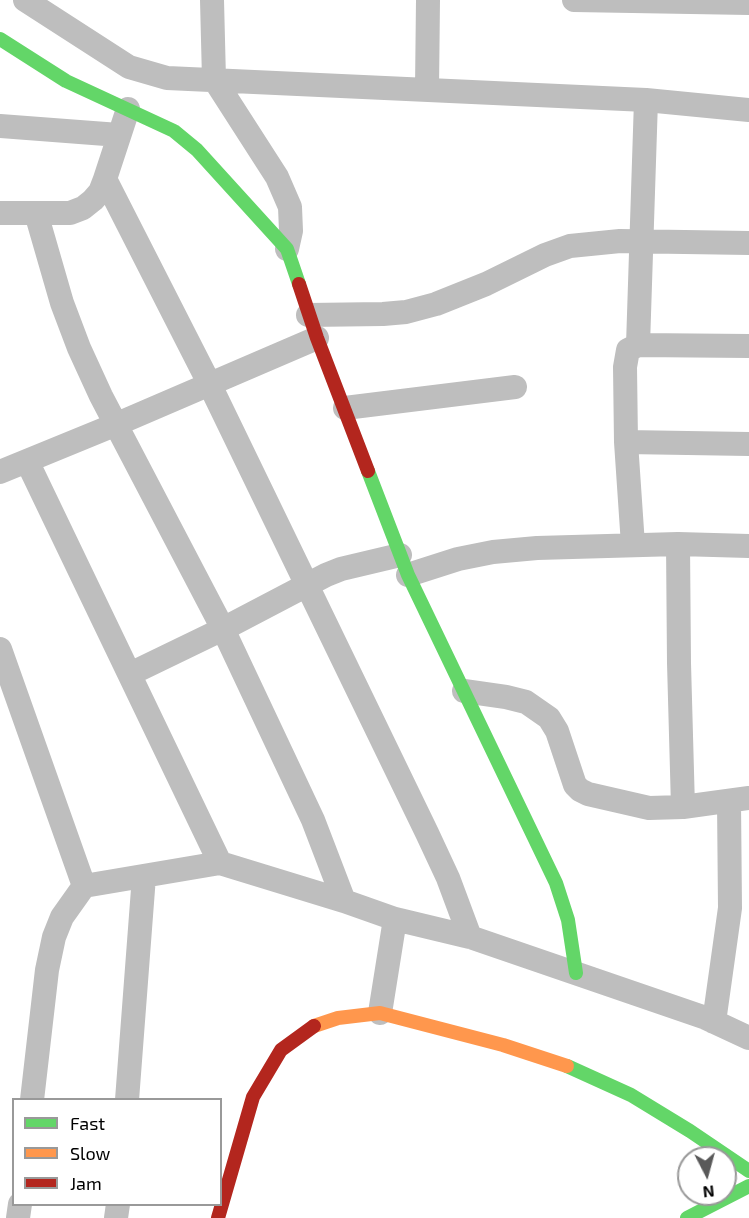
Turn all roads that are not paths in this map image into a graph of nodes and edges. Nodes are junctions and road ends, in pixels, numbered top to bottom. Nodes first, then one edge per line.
1 (25, 0) edge
2 (212, 0) edge
3 (428, 0) edge
4 (574, 0) edge
5 (676, 1) edge
6 (749, 3) edge
7 (0, 39) edge
8 (214, 79) junction
9 (427, 89) junction
10 (646, 100) junction
11 (128, 109) junction
12 (749, 110) edge
13 (0, 126) edge
14 (119, 135) junction
15 (105, 179) junction
16 (0, 213) edge
17 (36, 213) junction
18 (643, 242) junction
19 (749, 243) edge
20 (287, 249) junction
21 (308, 315) junction
22 (317, 338) junction
23 (638, 345) junction
24 (749, 346) edge
25 (209, 383) junction
26 (516, 387) dead end
27 (345, 408) junction
28 (117, 424) junction
29 (626, 442) junction
30 (749, 444) edge
31 (27, 461) junction
32 (0, 472) edge
33 (678, 544) junction
34 (633, 545) junction
35 (749, 546) edge
36 (404, 565) junction
37 (305, 585) junction
38 (224, 629) junction
39 (0, 649) edge
40 (129, 674) junction
41 (464, 691) junction
42 (739, 800) edge
43 (683, 807) junction
44 (220, 863) junction
45 (144, 876) junction
46 (84, 886) junction
47 (344, 901) junction
48 (395, 919) junction
49 (470, 937) junction
50 (576, 973) junction
51 (380, 1012) junction
52 (714, 1022) junction
53 (749, 1038) edge
54 (32, 1098) edge
55 (128, 1098) edge
56 (749, 1171) edge
57 (749, 1186) edge
58 (222, 1204) edge
59 (687, 1218) edge

1 - 8 street
2 - 8 street
3 - 9 street
4 - 5 street
5 - 6 street
7 - 11 street
8 - 9 street
8 - 20 street
9 - 10 street
10 - 12 street
10 - 18 street
11 - 14 street
11 - 20 street
13 - 14 street
14 - 15 street
15 - 17 street
15 - 25 street
16 - 17 street
17 - 28 street
18 - 19 street
18 - 21 street
18 - 23 street
20 - 21 street
21 - 22 street
22 - 25 street
22 - 27 street
23 - 24 street
23 - 29 street
25 - 28 street
25 - 37 street
26 - 27 street
27 - 36 street
28 - 31 street
28 - 38 street
29 - 30 street
29 - 34 street
31 - 32 street
31 - 40 street
33 - 34 street
33 - 35 street
33 - 43 street
34 - 36 street
36 - 37 street
36 - 41 street
37 - 38 street
37 - 49 street
38 - 40 street
38 - 47 street
39 - 46 street
40 - 44 street
41 - 43 street
41 - 50 street
42 - 43 street
42 - 52 street
44 - 45 street
44 - 47 street
45 - 46 street
45 - 55 street
46 - 54 street
47 - 48 street
48 - 49 street
48 - 51 street
49 - 50 street
50 - 52 street
51 - 56 street
51 - 58 street
52 - 53 street
57 - 59 street

